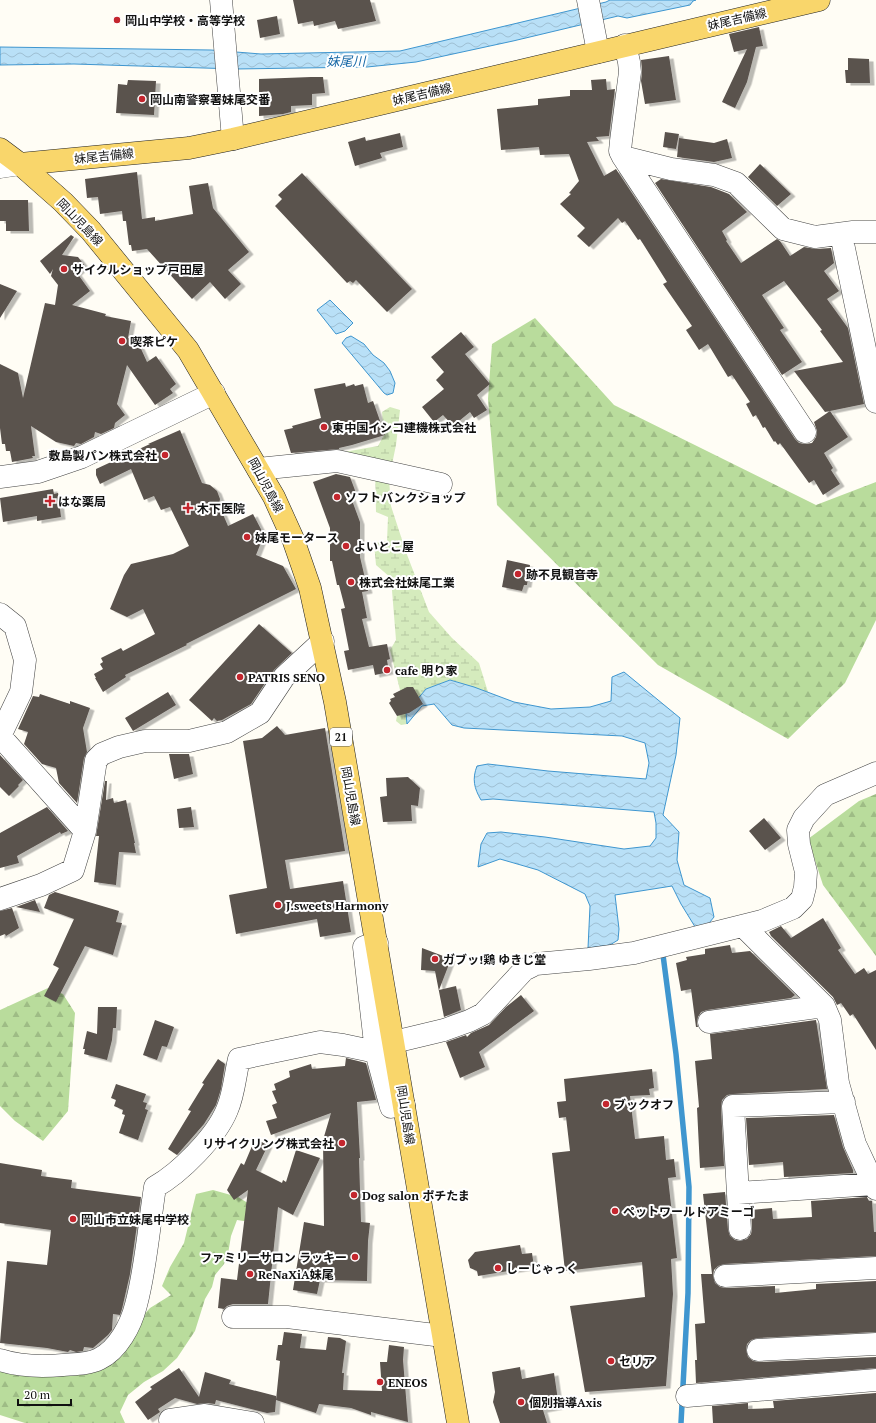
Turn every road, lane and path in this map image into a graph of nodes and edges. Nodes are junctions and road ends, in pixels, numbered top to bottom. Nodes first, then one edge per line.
1 (221, 0) edge
2 (588, 0) edge
3 (819, 0) edge
4 (597, 44) junction
5 (625, 45) junction
6 (233, 139) junction
7 (0, 149) edge
8 (623, 157) junction
9 (10, 166) edge
10 (876, 232) edge
11 (842, 234) junction
12 (214, 393) junction
13 (876, 402) edge
14 (805, 432) dead end
15 (258, 468) junction
16 (0, 477) edge
17 (441, 484) dead end
18 (0, 614) edge
19 (323, 641) junction
20 (876, 773) edge
21 (85, 830) junction
22 (0, 898) edge
23 (744, 926) junction
24 (824, 1006) junction
25 (709, 1022) dead end
26 (385, 1047) junction
27 (844, 1102) junction
28 (875, 1186) edge
29 (738, 1192) junction
30 (740, 1229) dead end
31 (876, 1268) edge
32 (725, 1276) dead end
33 (233, 1317) dead end
34 (443, 1336) junction
35 (876, 1344) edge
36 (758, 1350) dead end
37 (0, 1360) edge
38 (876, 1380) edge
39 (687, 1396) dead end
40 (170, 1420) dead end
41 (252, 1423) edge
42 (458, 1423) edge

1 - 6 street
2 - 4 street
3 - 5 main road, 妹尾吉備線
4 - 5 main road, 妹尾吉備線
4 - 6 main road, 妹尾吉備線
5 - 8 street
6 - 9 main road, 妹尾吉備線
7 - 9 main road, 岡山児島線 / 21
8 - 11 street
8 - 14 street
9 - 12 main road, 岡山児島線 / 21
10 - 11 street
11 - 13 street
12 - 15 main road, 岡山児島線 / 21
12 - 16 street
15 - 17 street
15 - 19 main road, 岡山児島線 / 21
18 - 21 street
19 - 21 street
19 - 26 main road, 岡山児島線 / 21
20 - 23 street
21 - 22 street
23 - 24 street
23 - 26 street
24 - 25 street
24 - 27 street
26 - 34 main road, 岡山児島線 / 21
26 - 37 street
27 - 28 street
27 - 29 street
28 - 29 street
29 - 30 street
31 - 32 street
33 - 34 street
34 - 42 main road, 岡山児島線 / 21
35 - 36 street
38 - 39 street
40 - 41 street

